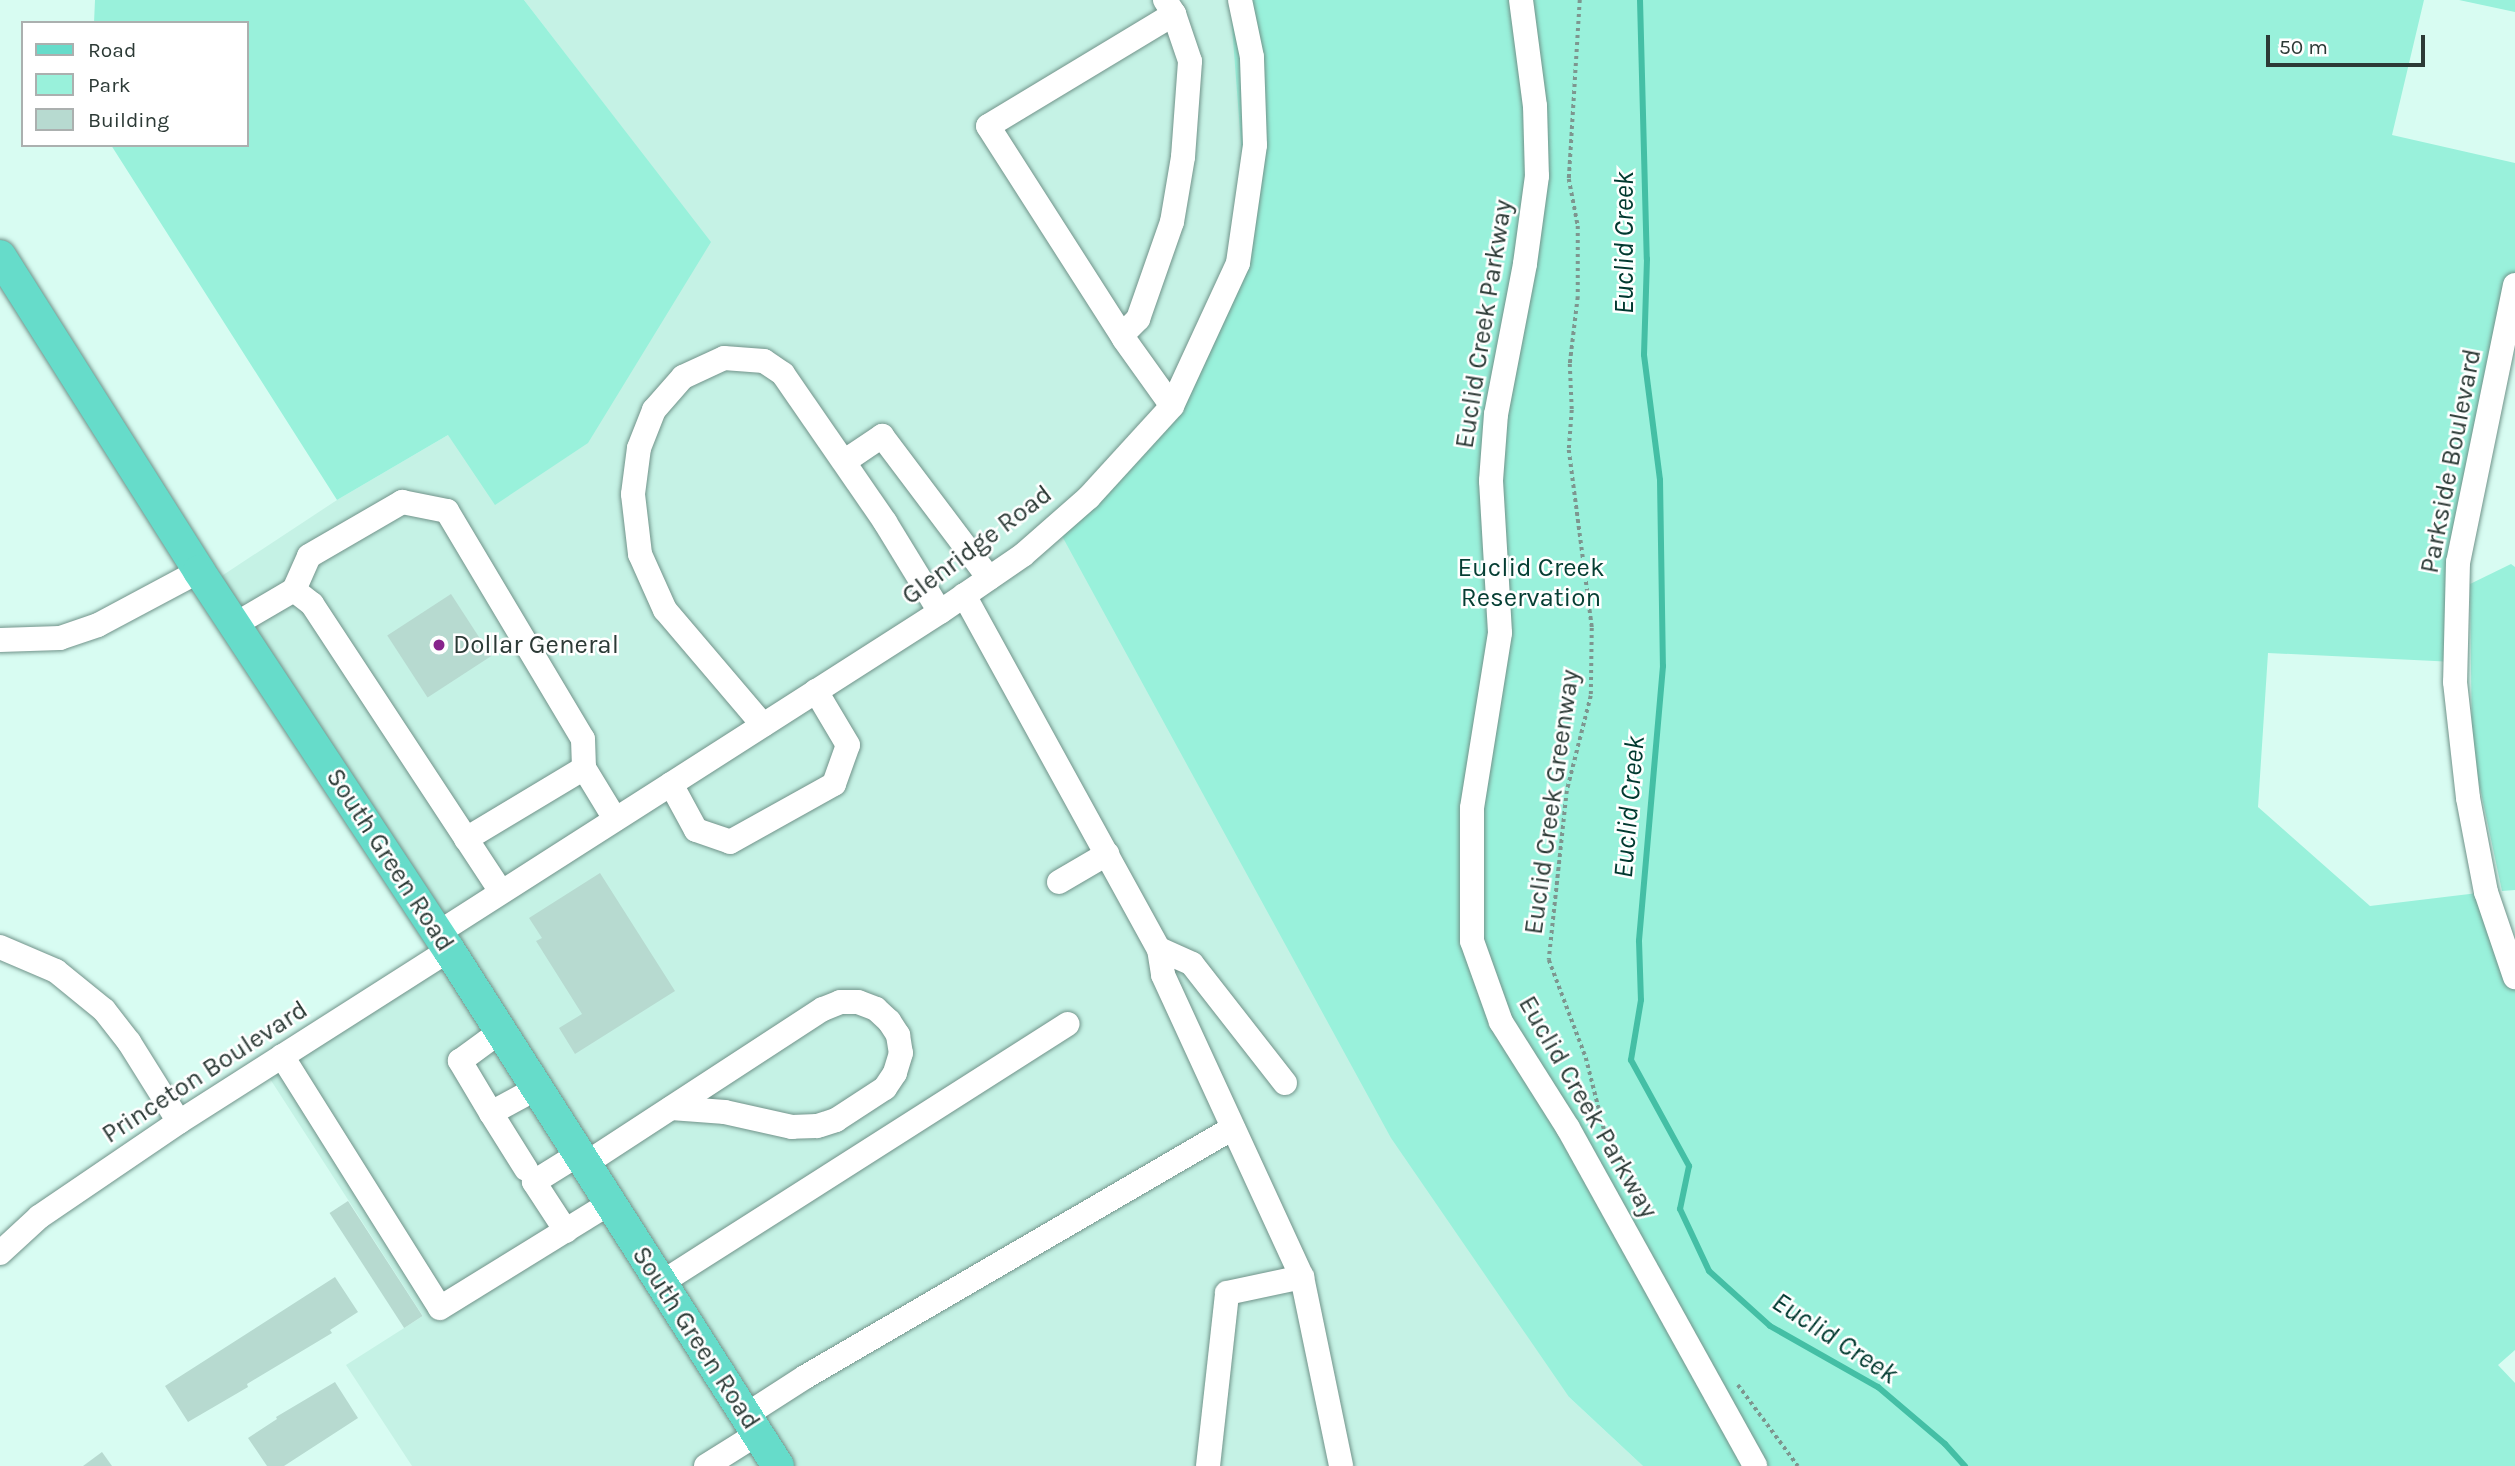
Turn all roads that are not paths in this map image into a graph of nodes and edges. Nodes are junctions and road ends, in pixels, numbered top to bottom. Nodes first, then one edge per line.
1 (1240, 0) edge
2 (1521, 0) edge
3 (1170, 7) edge
4 (0, 256) edge
5 (2515, 285) edge
6 (1122, 335) junction
7 (1172, 406) junction
8 (845, 461) junction
9 (199, 571) junction
10 (989, 578) junction
11 (294, 590) junction
12 (964, 595) junction
13 (940, 612) junction
14 (234, 625) junction
15 (0, 640) edge
16 (816, 691) junction
17 (763, 725) junction
18 (584, 768) junction
19 (671, 784) junction
20 (615, 820) junction
21 (466, 839) junction
22 (1107, 854) junction
23 (1059, 882) dead end
24 (501, 892) junction
25 (443, 941) junction
26 (0, 947) edge
27 (1159, 948) junction
28 (2515, 977) edge
29 (1068, 1024) dead end
30 (501, 1031) junction
31 (282, 1056) junction
32 (1285, 1083) dead end
33 (537, 1088) junction
34 (671, 1108) junction
35 (491, 1113) junction
36 (179, 1122) junction
37 (1234, 1128) junction
38 (582, 1159) junction
39 (526, 1168) dead end
40 (610, 1203) junction
41 (566, 1231) junction
42 (0, 1253) edge
43 (1302, 1277) junction
44 (661, 1283) junction
45 (751, 1424) junction
46 (706, 1466) edge
47 (778, 1466) edge
48 (1208, 1466) edge
49 (1341, 1466) edge
50 (1755, 1466) edge

1 - 7 street, Glenridge Road
2 - 50 street, Euclid Creek Parkway
3 - 6 street
3 - 6 street
4 - 9 main road, South Green Road
5 - 28 street, Parkside Boulevard
6 - 7 street
7 - 10 street, Glenridge Road
8 - 10 street
8 - 13 street
8 - 17 street
9 - 14 main road, South Green Road
9 - 15 street
10 - 12 street, Glenridge Road
11 - 14 street
11 - 18 street
11 - 21 street
12 - 13 street, Glenridge Road
12 - 22 street
13 - 16 street, Glenridge Road
14 - 25 main road, South Green Road
16 - 17 street, Glenridge Road
16 - 19 street
17 - 19 street, Glenridge Road
18 - 20 street
18 - 21 street
19 - 20 street, Glenridge Road
20 - 24 street, Glenridge Road
21 - 24 street
22 - 23 street
22 - 27 street
24 - 25 street, Glenridge Road
25 - 30 main road, South Green Road
25 - 31 street, Princeton Boulevard
26 - 36 street
27 - 32 street
27 - 37 street
29 - 44 street
30 - 33 main road, South Green Road
30 - 35 street
31 - 36 street, Princeton Boulevard
31 - 41 street
33 - 35 street
33 - 38 main road, South Green Road
34 - 34 street
34 - 38 street
35 - 39 street
36 - 42 street, Princeton Boulevard
37 - 43 street
37 - 45 street
38 - 40 main road, South Green Road
38 - 41 street
40 - 41 street
40 - 44 main road, South Green Road
43 - 48 street
43 - 49 street
44 - 45 main road, South Green Road
45 - 46 street
45 - 47 main road, South Green Road

